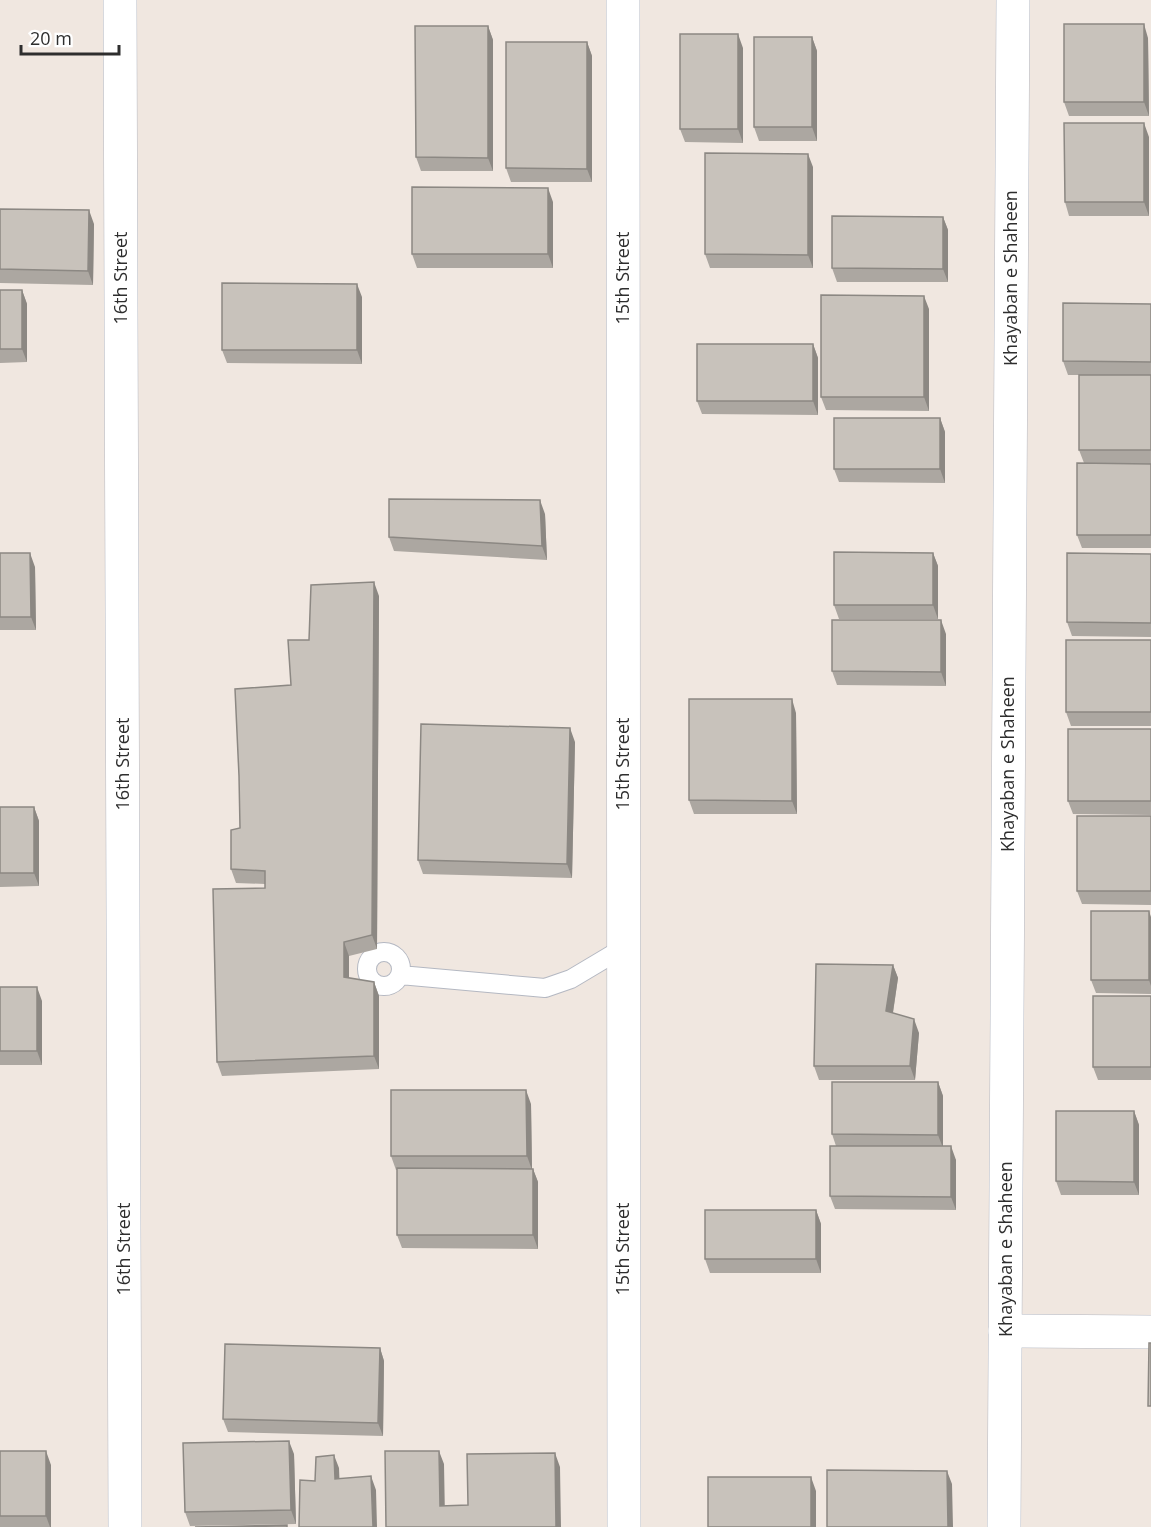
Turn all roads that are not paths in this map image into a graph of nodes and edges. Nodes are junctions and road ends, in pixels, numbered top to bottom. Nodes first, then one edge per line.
1 (120, 0) edge
2 (623, 0) edge
3 (1013, 0) edge
4 (623, 948) junction
5 (400, 975) dead end
6 (1005, 1331) junction
7 (1151, 1332) edge
8 (125, 1527) edge
9 (624, 1527) edge
10 (1004, 1527) edge

1 - 8 street, 16th Street
2 - 4 street, 15th Street
3 - 6 street, Khayaban e Shaheen
4 - 5 lane
4 - 9 street, 15th Street
6 - 7 street
6 - 10 street, Khayaban e Shaheen

